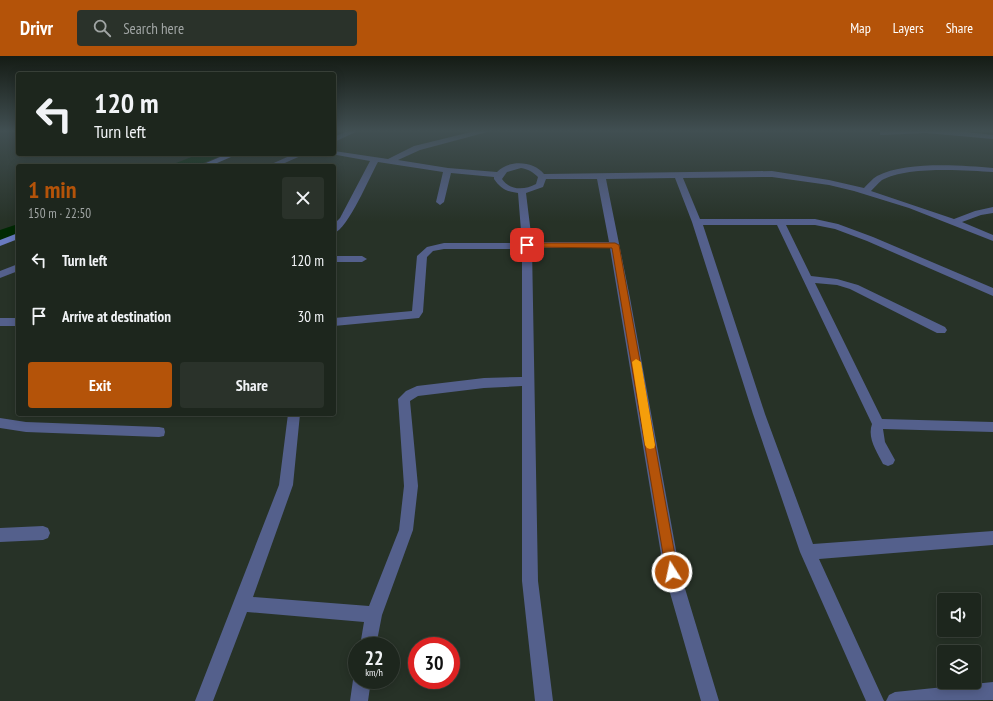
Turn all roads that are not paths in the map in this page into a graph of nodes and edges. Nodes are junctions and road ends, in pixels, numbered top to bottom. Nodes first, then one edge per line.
1 (374, 161) edge
2 (389, 161) edge
3 (448, 170) junction
4 (993, 170) edge
5 (499, 175) junction
6 (678, 175) junction
7 (601, 176) junction
8 (542, 177) junction
9 (522, 191) junction
10 (866, 192) junction
11 (440, 202) dead end
12 (993, 210) edge
13 (697, 222) junction
14 (780, 222) junction
15 (955, 222) junction
16 (336, 228) edge
17 (16, 237) edge
18 (993, 238) edge
19 (0, 243) edge
20 (527, 245) junction
21 (615, 245) junction
22 (336, 259) edge
23 (362, 259) dead end
24 (16, 268) edge
25 (0, 275) edge
26 (809, 279) junction
27 (993, 292) edge
28 (0, 322) edge
29 (16, 322) edge
30 (336, 322) edge
31 (940, 330) dead end
32 (528, 381) junction
33 (294, 416) edge
34 (0, 423) edge
35 (878, 424) junction
36 (993, 428) edge
37 (159, 432) dead end
38 (888, 460) dead end
39 (43, 533) dead end
40 (0, 535) edge
41 (993, 538) edge
42 (808, 552) junction
43 (242, 604) junction
44 (374, 615) junction
45 (370, 637) edge
46 (361, 689) edge
47 (993, 692) edge
48 (204, 701) edge
49 (359, 701) edge
50 (544, 701) edge
51 (710, 701) edge
52 (875, 701) edge
53 (895, 701) edge

1 - 16 street
2 - 3 street
3 - 5 street
3 - 11 street
4 - 10 street
5 - 8 street
5 - 9 street
6 - 7 street
6 - 10 street
6 - 13 street
7 - 8 street
7 - 21 street
8 - 9 street
9 - 20 street
10 - 15 street
12 - 15 street
13 - 14 street
13 - 42 street
14 - 26 street
14 - 27 street
15 - 18 street
17 - 19 street
20 - 21 street
20 - 30 street
20 - 32 street
21 - 51 street
22 - 23 street
24 - 25 street
26 - 31 street
26 - 35 street
28 - 29 street
32 - 44 street
32 - 50 street
33 - 43 street
34 - 37 street
35 - 36 street
35 - 38 street
39 - 40 street
41 - 42 street
42 - 52 street
43 - 44 street
43 - 48 street
44 - 45 street
46 - 49 street
47 - 53 street

